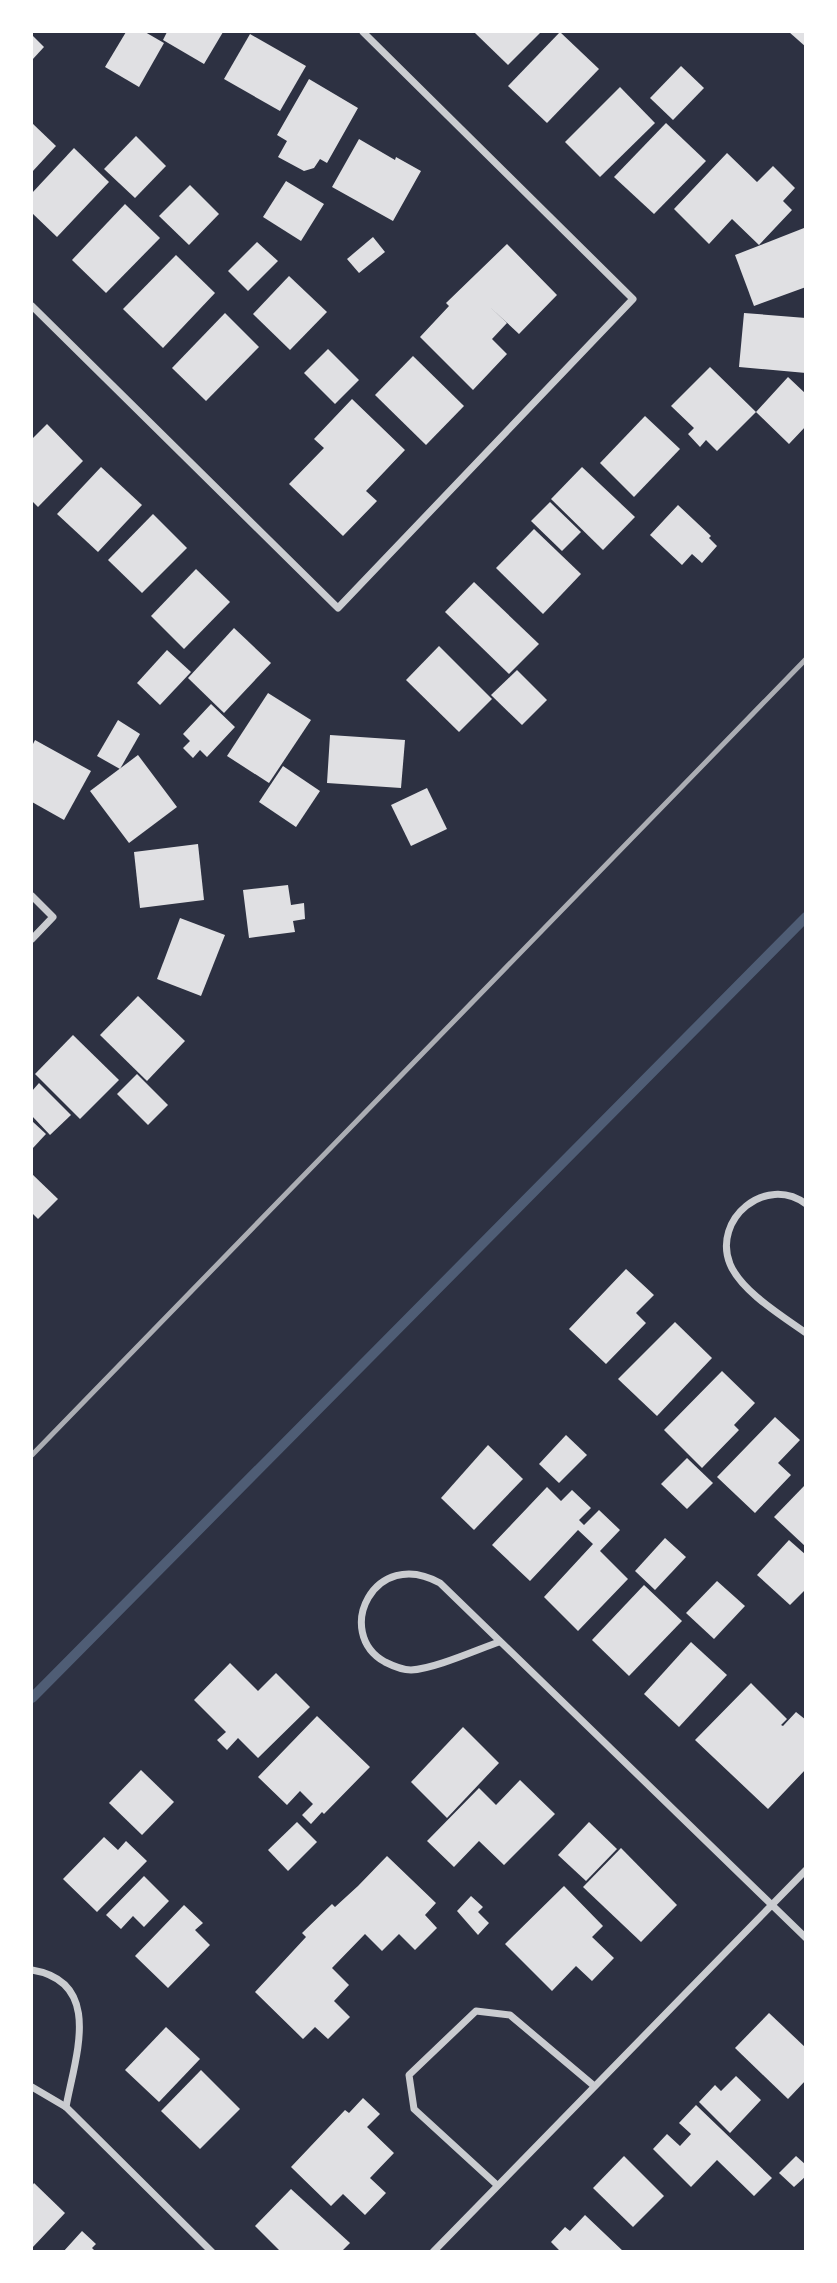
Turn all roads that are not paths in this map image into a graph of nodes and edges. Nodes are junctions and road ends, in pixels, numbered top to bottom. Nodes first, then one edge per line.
1 (363, 32) edge
2 (32, 306) edge
3 (32, 896) edge
4 (32, 939) edge
5 (806, 1204) edge
6 (806, 1333) edge
7 (499, 1642) junction
8 (806, 1870) edge
9 (772, 1905) junction
10 (806, 1938) edge
11 (32, 1970) edge
12 (593, 2085) junction
13 (32, 2087) edge
14 (66, 2107) junction
15 (497, 2185) junction
16 (212, 2252) edge
17 (433, 2252) edge

1 - 2 street
3 - 4 street
5 - 6 street
7 - 7 street
7 - 9 street
8 - 9 street
9 - 10 street
9 - 12 street
11 - 14 street
12 - 15 street
12 - 15 street
13 - 14 street
14 - 16 street
15 - 17 street

